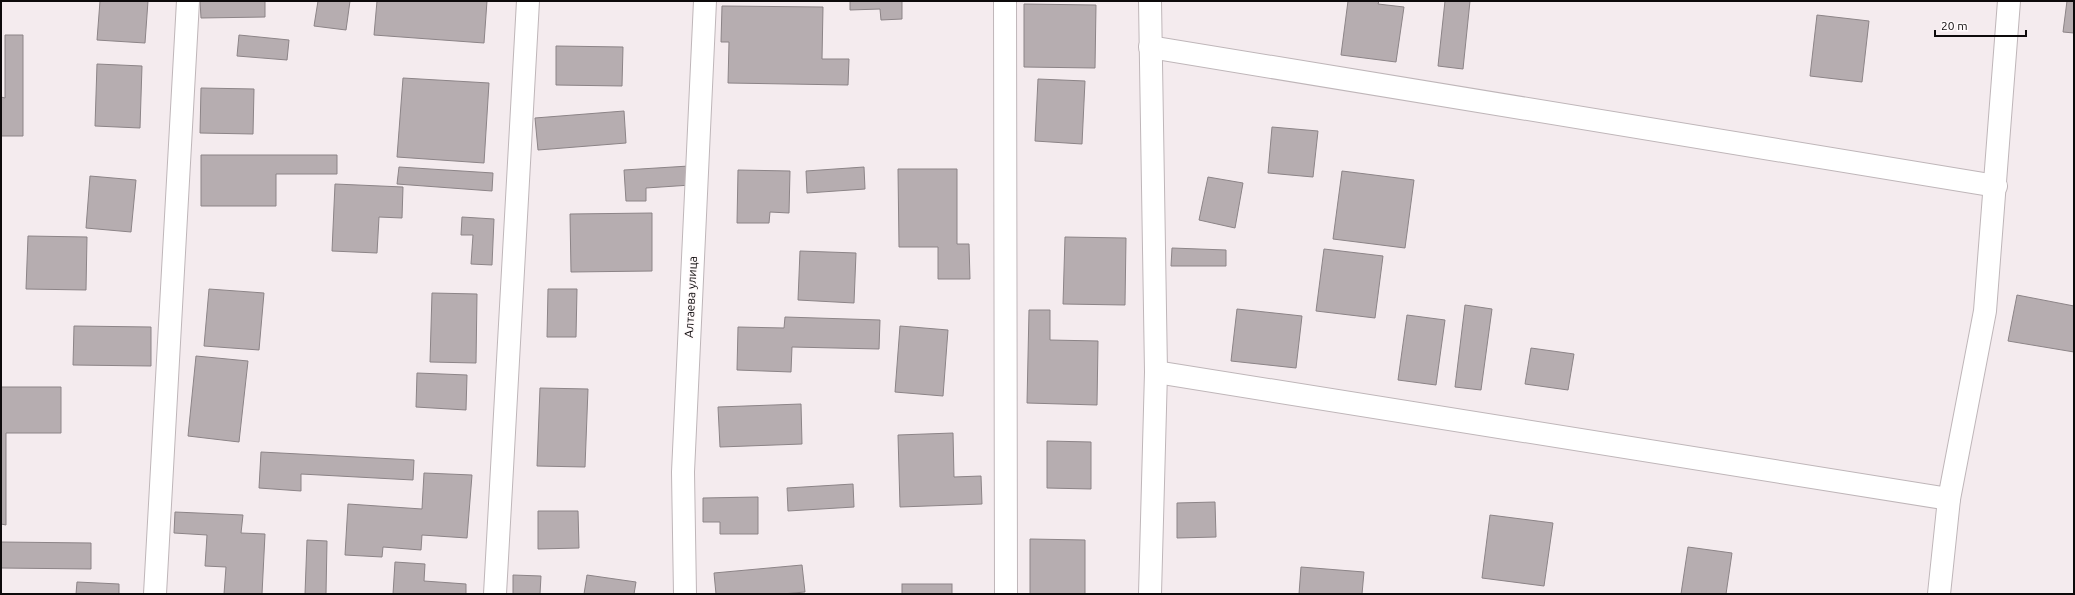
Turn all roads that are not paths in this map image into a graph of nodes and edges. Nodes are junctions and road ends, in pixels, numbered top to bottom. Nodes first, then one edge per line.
1 (188, 1) edge
2 (528, 1) edge
3 (705, 1) edge
4 (1005, 1) edge
5 (1150, 1) edge
6 (2009, 1) edge
7 (1150, 47) junction
8 (1996, 186) junction
9 (1156, 372) junction
10 (1949, 498) junction
11 (155, 594) edge
12 (495, 594) edge
13 (685, 594) edge
14 (1006, 594) edge
15 (1150, 594) edge
16 (1939, 594) edge

1 - 11 street
2 - 12 street
3 - 13 street, Алтаева улица
4 - 14 street
5 - 7 street
6 - 8 street
7 - 8 street
7 - 9 street
8 - 10 street
9 - 10 street
9 - 15 street
10 - 16 street

